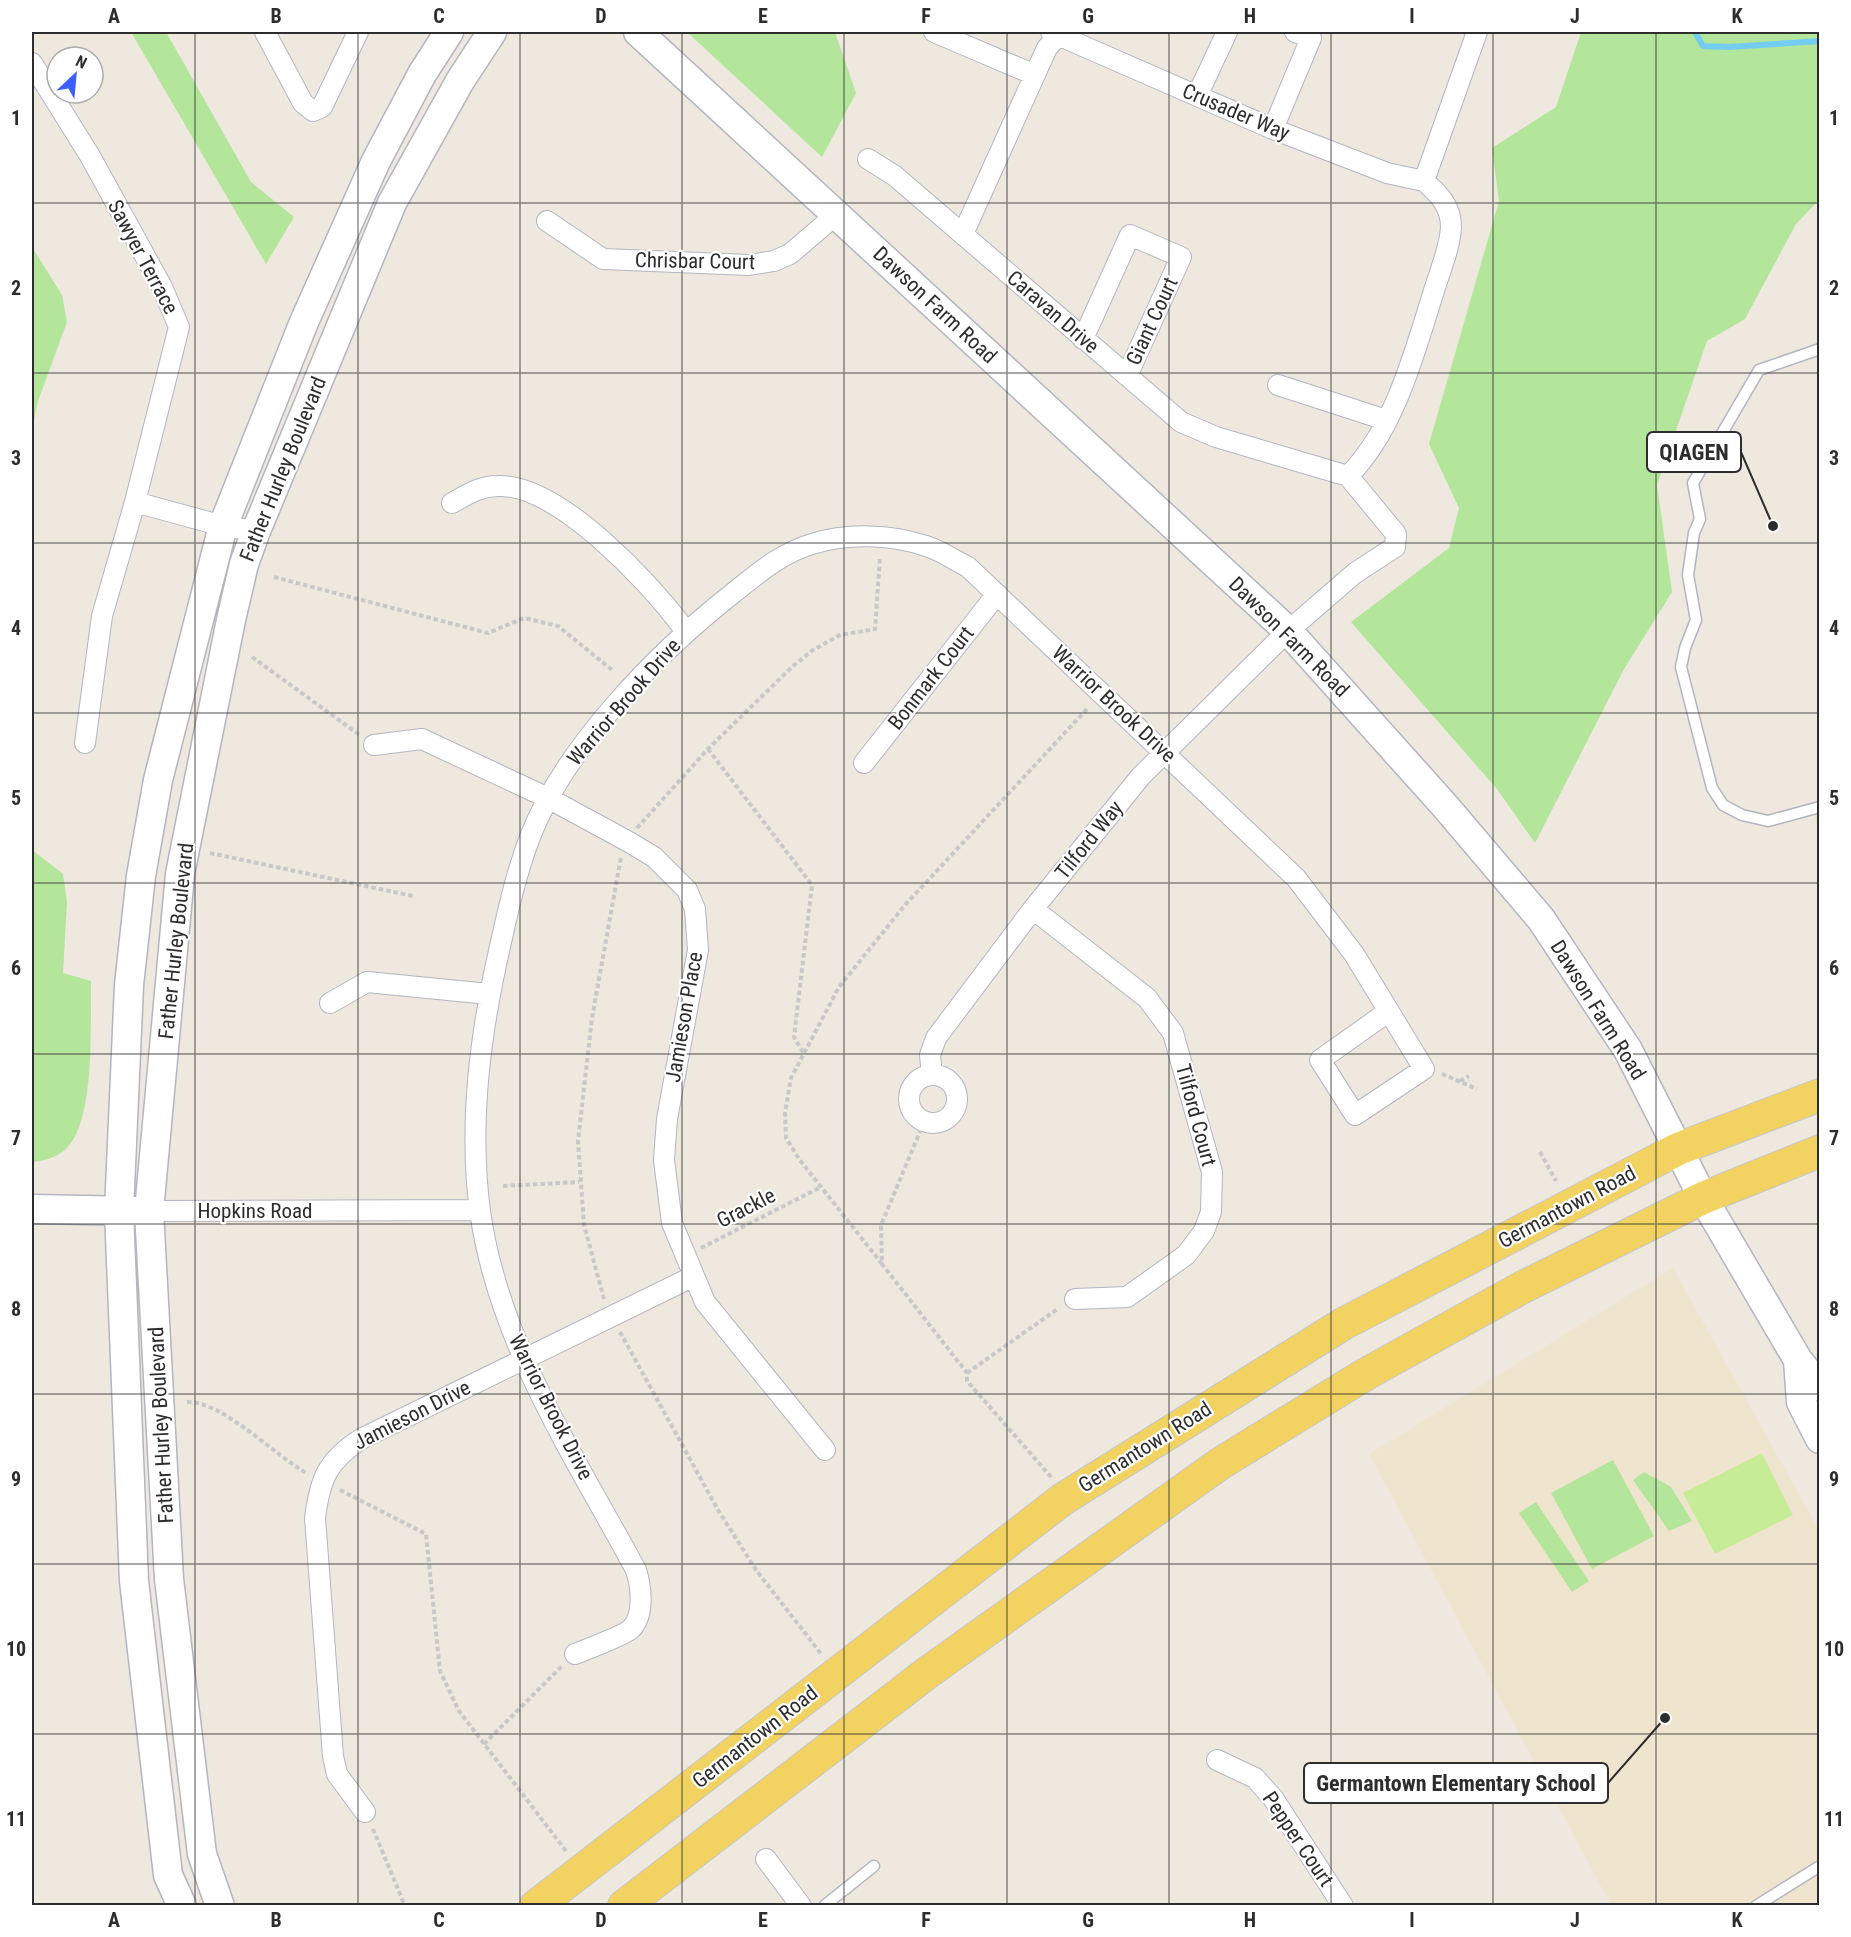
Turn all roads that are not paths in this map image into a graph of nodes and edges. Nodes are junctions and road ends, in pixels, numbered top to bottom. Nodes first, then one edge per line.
1 (265, 32) edge
2 (357, 32) edge
3 (449, 32) edge
4 (492, 32) edge
5 (638, 32) edge
6 (934, 32) edge
7 (1227, 32) edge
8 (1295, 32) edge
9 (1477, 32) edge
10 (1057, 33) edge
11 (32, 63) edge
12 (1035, 75) junction
13 (1197, 96) junction
14 (1273, 129) junction
15 (868, 159) dead end
16 (1424, 181) junction
17 (838, 213) junction
18 (547, 221) dead end
19 (963, 234) junction
20 (1083, 339) junction
21 (1820, 349) edge
22 (1127, 376) junction
23 (1278, 385) dead end
24 (1386, 420) junction
25 (1348, 476) junction
26 (135, 502) junction
27 (452, 503) dead end
28 (223, 526) junction
29 (256, 531) junction
30 (997, 594) junction
31 (686, 631) junction
32 (1288, 631) junction
33 (85, 743) dead end
34 (374, 745) road end
35 (1165, 752) junction
36 (864, 763) dead end
37 (548, 798) junction
38 (1820, 807) edge
39 (1033, 909) junction
40 (489, 994) junction
41 (330, 1003) dead end
42 (1389, 1011) junction
43 (932, 1075) junction
44 (1820, 1095) edge
45 (1678, 1149) junction
46 (1820, 1151) edge
47 (1703, 1198) junction
48 (32, 1209) edge
49 (480, 1210) junction
50 (119, 1211) junction
51 (149, 1211) junction
52 (692, 1277) junction
53 (1075, 1299) road end
54 (1798, 1360) junction
55 (523, 1361) junction
56 (1820, 1386) edge
57 (1820, 1439) edge
58 (825, 1450) dead end
59 (575, 1654) road end
60 (1217, 1760) dead end
61 (365, 1812) road end
62 (766, 1859) dead end
63 (874, 1866) dead end
64 (1820, 1866) edge
65 (182, 1905) edge
66 (220, 1905) edge
67 (536, 1905) edge
68 (624, 1905) edge
69 (801, 1905) edge
70 (824, 1905) edge
71 (1343, 1905) edge
72 (1756, 1905) edge

1 - 2 street
3 - 28 main road, Father Hurley Boulevard
4 - 29 main road, Father Hurley Boulevard
5 - 17 main road, Dawson Farm Road
6 - 12 street
7 - 13 street
8 - 14 street
9 - 16 street
10 - 12 street
10 - 13 street, Crusader Way
11 - 26 street, Sawyer Terrace
12 - 19 street
13 - 14 street, Crusader Way
14 - 16 street, Crusader Way
15 - 19 street, Caravan Drive
16 - 24 street
17 - 18 street, Chrisbar Court
17 - 32 main road, Dawson Farm Road
19 - 20 street, Caravan Drive
20 - 22 street, Caravan Drive
20 - 22 street, Giant Court
21 - 38 lane
22 - 25 street, Caravan Drive
23 - 24 street
24 - 25 street
25 - 32 street
26 - 28 street
26 - 33 street, Sawyer Terrace
27 - 31 street
28 - 29 street
28 - 50 main road, Father Hurley Boulevard
29 - 51 main road, Father Hurley Boulevard
30 - 31 street, Warrior Brook Drive
30 - 35 street, Warrior Brook Drive
30 - 36 street, Bonmark Court
31 - 37 street, Warrior Brook Drive
32 - 35 street, Tilford Way
32 - 45 main road, Dawson Farm Road
34 - 37 street, Jamieson Place
35 - 39 street, Tilford Way
35 - 42 street, Warrior Brook Drive
37 - 40 street, Warrior Brook Drive
37 - 52 street, Jamieson Place
39 - 43 street, Tilford Way
39 - 53 street, Tilford Court
40 - 41 street
40 - 49 street, Warrior Brook Drive
42 - 42 street, Warrior Brook Drive
43 - 43 street
44 - 45 main road, Germantown Road
45 - 47 main road, Dawson Farm Road
45 - 67 main road, Germantown Road
46 - 47 main road
47 - 54 main road, Dawson Farm Road
47 - 68 main road
48 - 50 main road, Hopkins Road
49 - 51 street, Hopkins Road
49 - 55 street, Warrior Brook Drive
50 - 51 main road, Hopkins Road
50 - 65 main road, Father Hurley Boulevard
51 - 66 main road, Father Hurley Boulevard
52 - 55 street, Jamieson Drive
52 - 58 street, Jamieson Place
54 - 56 main road, Dawson Farm Road
54 - 57 main road, Dawson Farm Road
55 - 59 street, Warrior Brook Drive
55 - 61 street, Jamieson Drive
60 - 71 street, Pepper Court
62 - 69 street
63 - 70 lane
64 - 72 lane

